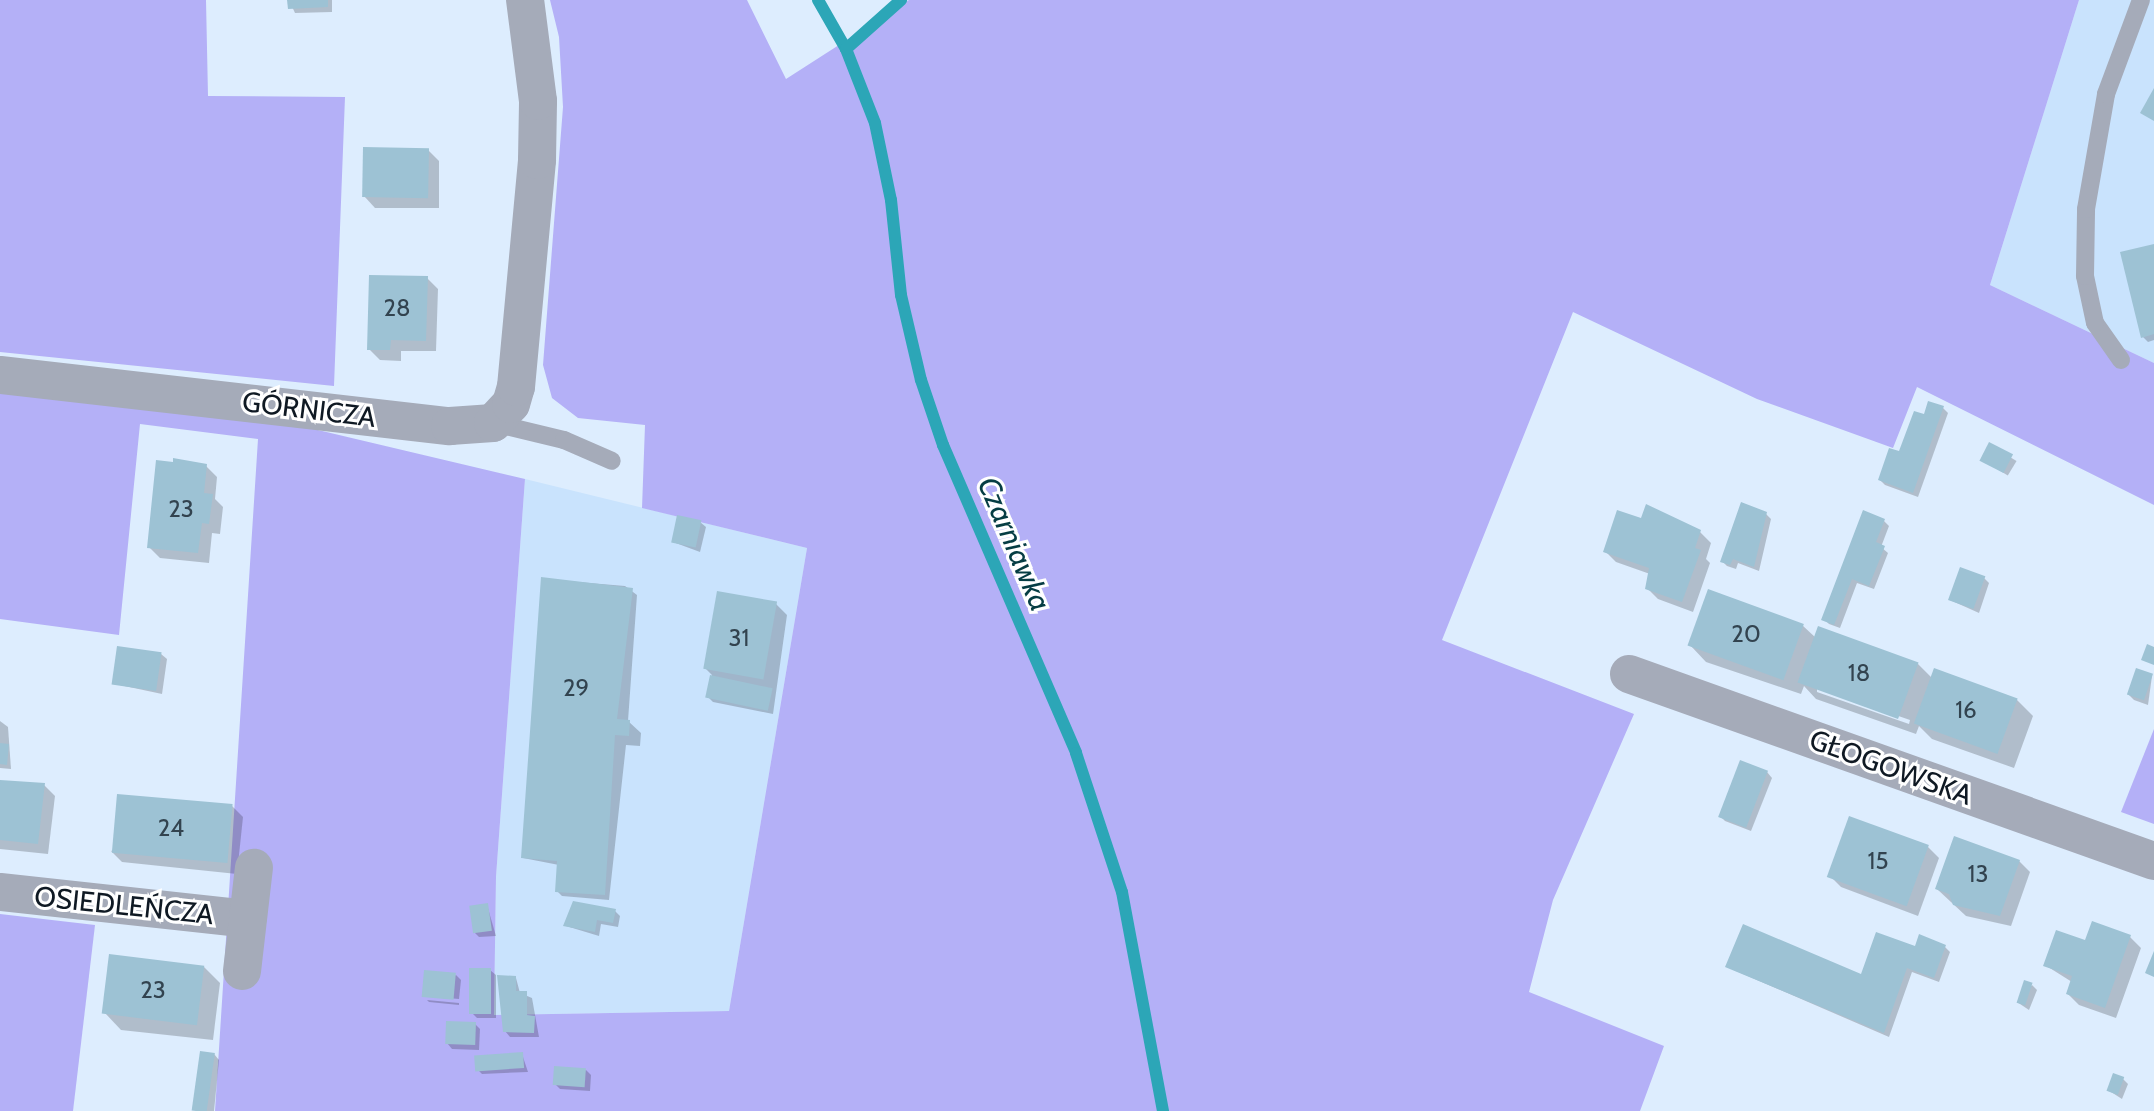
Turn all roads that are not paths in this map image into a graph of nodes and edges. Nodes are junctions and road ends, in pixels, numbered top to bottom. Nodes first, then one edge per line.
1 (525, 0) edge
2 (2141, 0) edge
3 (2121, 360) dead end
4 (0, 375) edge
5 (493, 423) junction
6 (612, 461) dead end
7 (1629, 674) dead end
8 (2154, 861) edge
9 (254, 868) dead end
10 (0, 892) edge
11 (248, 919) junction
12 (242, 971) dead end

1 - 5 street
2 - 3 lane
4 - 5 street, GÓRNICZA
5 - 6 lane, GÓRNICZA
7 - 8 street, GŁOGOWSKA
9 - 11 street
10 - 11 street, OSIEDLEŃCZA
11 - 12 street

